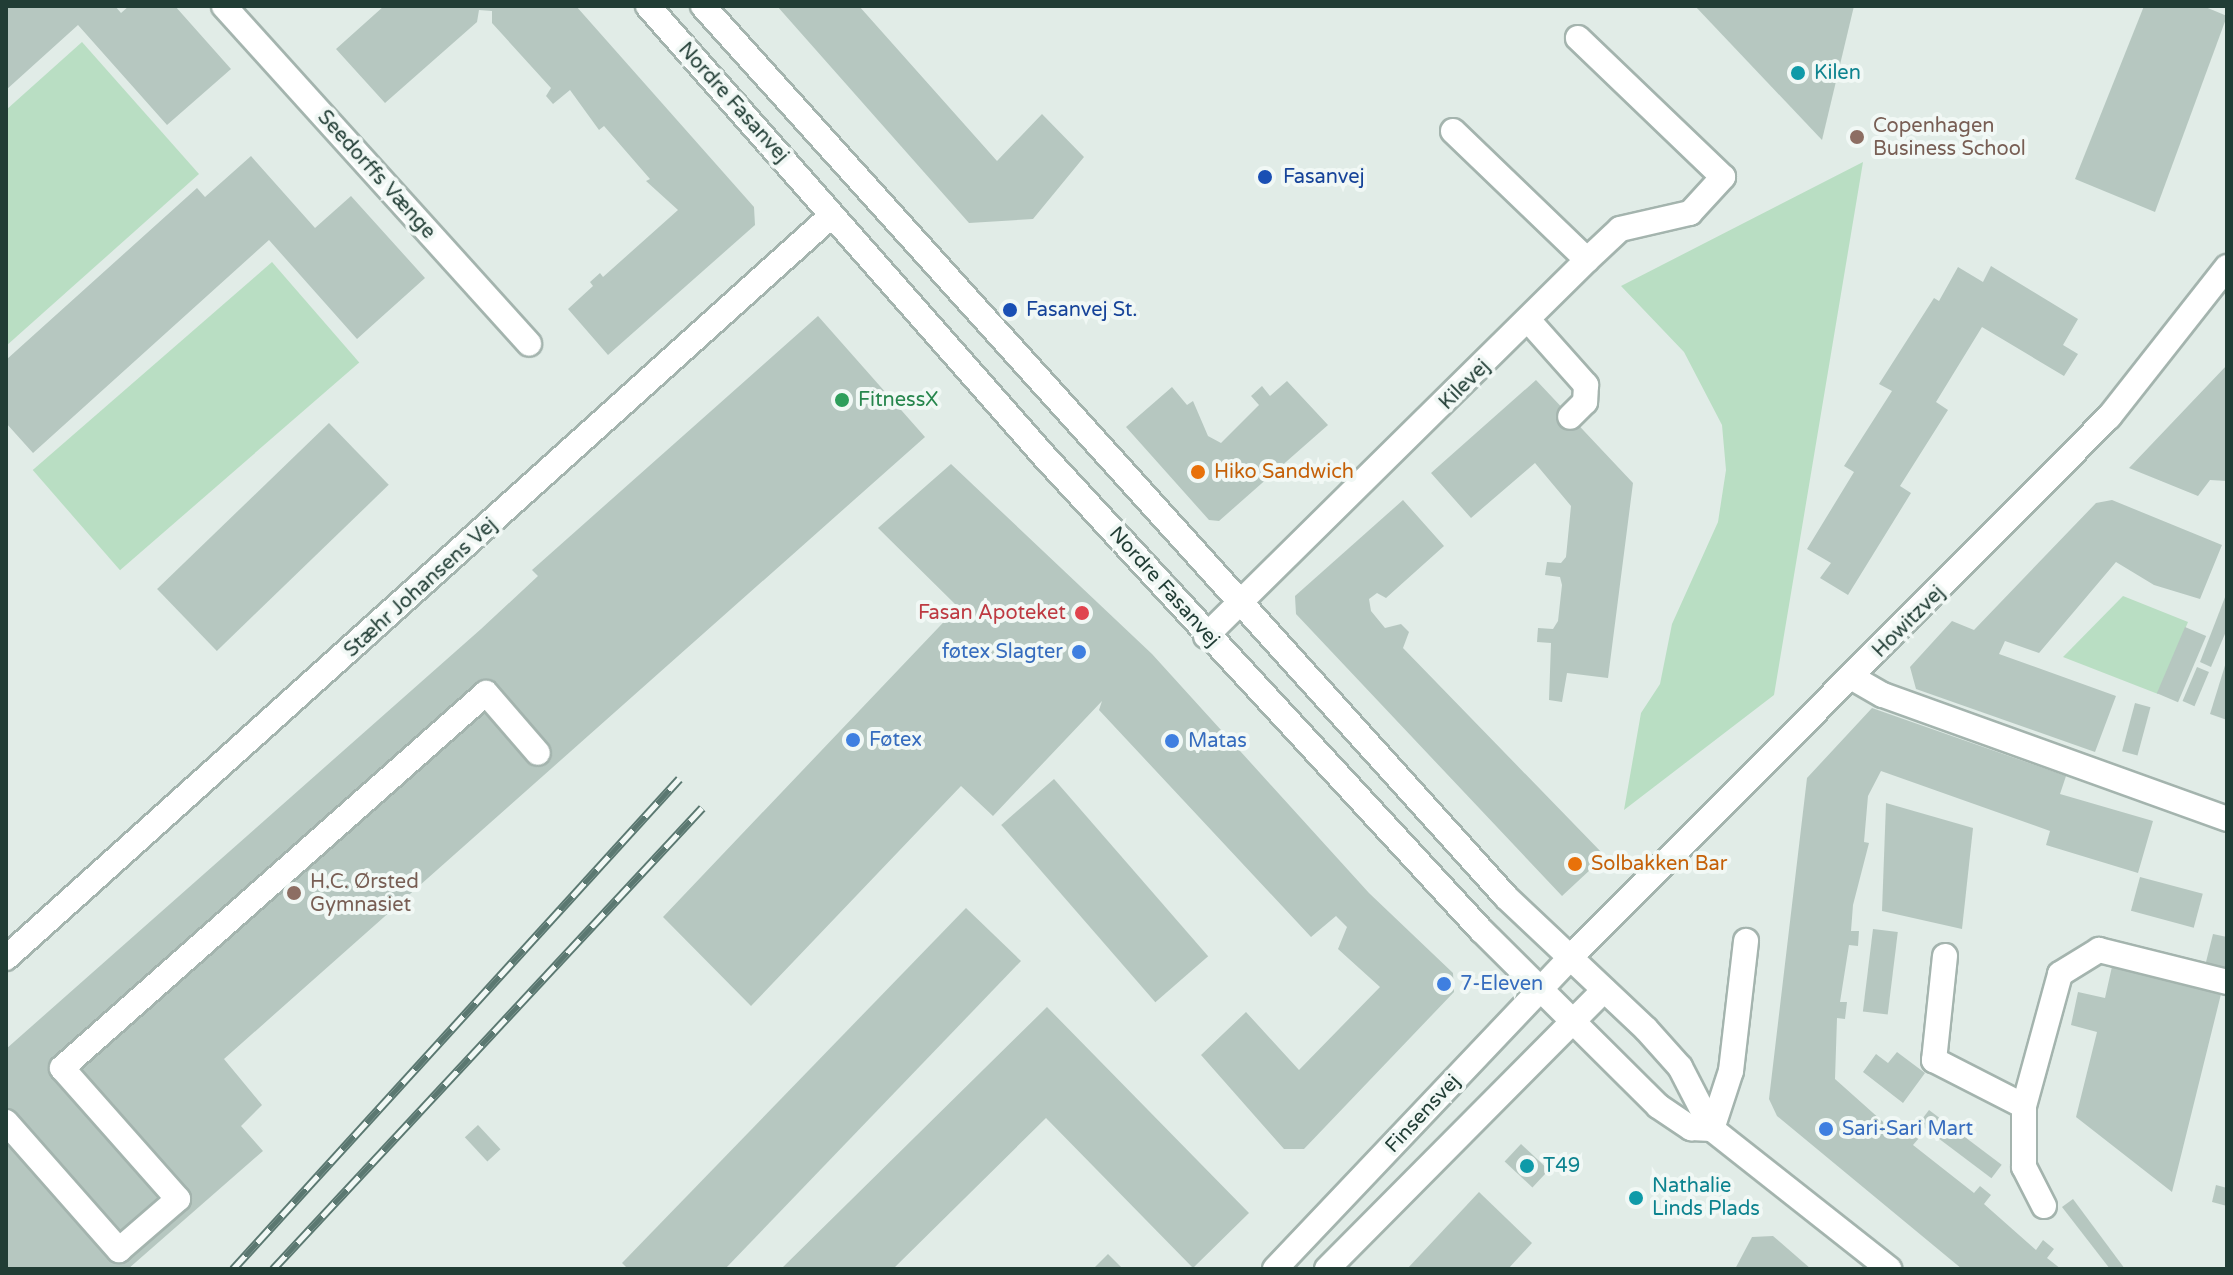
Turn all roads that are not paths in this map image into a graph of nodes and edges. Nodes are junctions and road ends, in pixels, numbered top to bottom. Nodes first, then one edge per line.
1 (224, 6) edge
2 (648, 6) edge
3 (703, 6) edge
4 (1578, 38) dead end
5 (1453, 131) dead end
6 (864, 187) junction
7 (832, 215) junction
8 (1587, 260) junction
9 (2223, 280) edge
10 (1529, 321) junction
11 (529, 344) dead end
12 (1570, 417) dead end
13 (1240, 608) junction
14 (1206, 636) junction
15 (1853, 678) junction
16 (538, 753) dead end
17 (2227, 819) edge
18 (1746, 941) dead end
19 (1945, 956) dead end
20 (6, 958) edge
21 (1570, 958) junction
22 (2227, 982) edge
23 (1539, 990) junction
24 (1604, 990) junction
25 (1571, 1022) junction
26 (2024, 1106) junction
27 (6, 1122) edge
28 (1712, 1129) junction
29 (2044, 1206) dead end
30 (1313, 1231) junction
31 (1331, 1265) edge
32 (1275, 1269) edge
33 (1889, 1269) edge

1 - 11 street, Seedorffs Vænge
2 - 7 street, Nordre Fasanvej
3 - 6 street, Nordre Fasanvej
4 - 8 street, Kilevej
5 - 8 street
6 - 7 street, Stæhr Johansens Vej
6 - 13 street, Nordre Fasanvej
7 - 14 street, Nordre Fasanvej
7 - 20 street, Stæhr Johansens Vej
8 - 10 street, Kilevej
9 - 15 street, Howitzvej
10 - 12 street
10 - 13 street, Kilevej
13 - 14 street, Kilevej
13 - 21 street, Nordre Fasanvej
14 - 23 street, Nordre Fasanvej
15 - 17 street
15 - 21 street, Howitzvej
16 - 27 street
18 - 28 street
19 - 26 street
21 - 23 street, Finsensvej
21 - 24 street, Nordre Fasanvej
22 - 26 street
23 - 25 street, Nordre Fasanvej
23 - 30 street, Finsensvej
24 - 25 street, Finsensvej
24 - 28 street, Nordre Fasanvej
25 - 28 street, Nordre Fasanvej
25 - 31 street, Finsensvej
26 - 29 street
28 - 33 street, Nordre Fasanvej
30 - 31 street
30 - 32 street, Finsensvej

